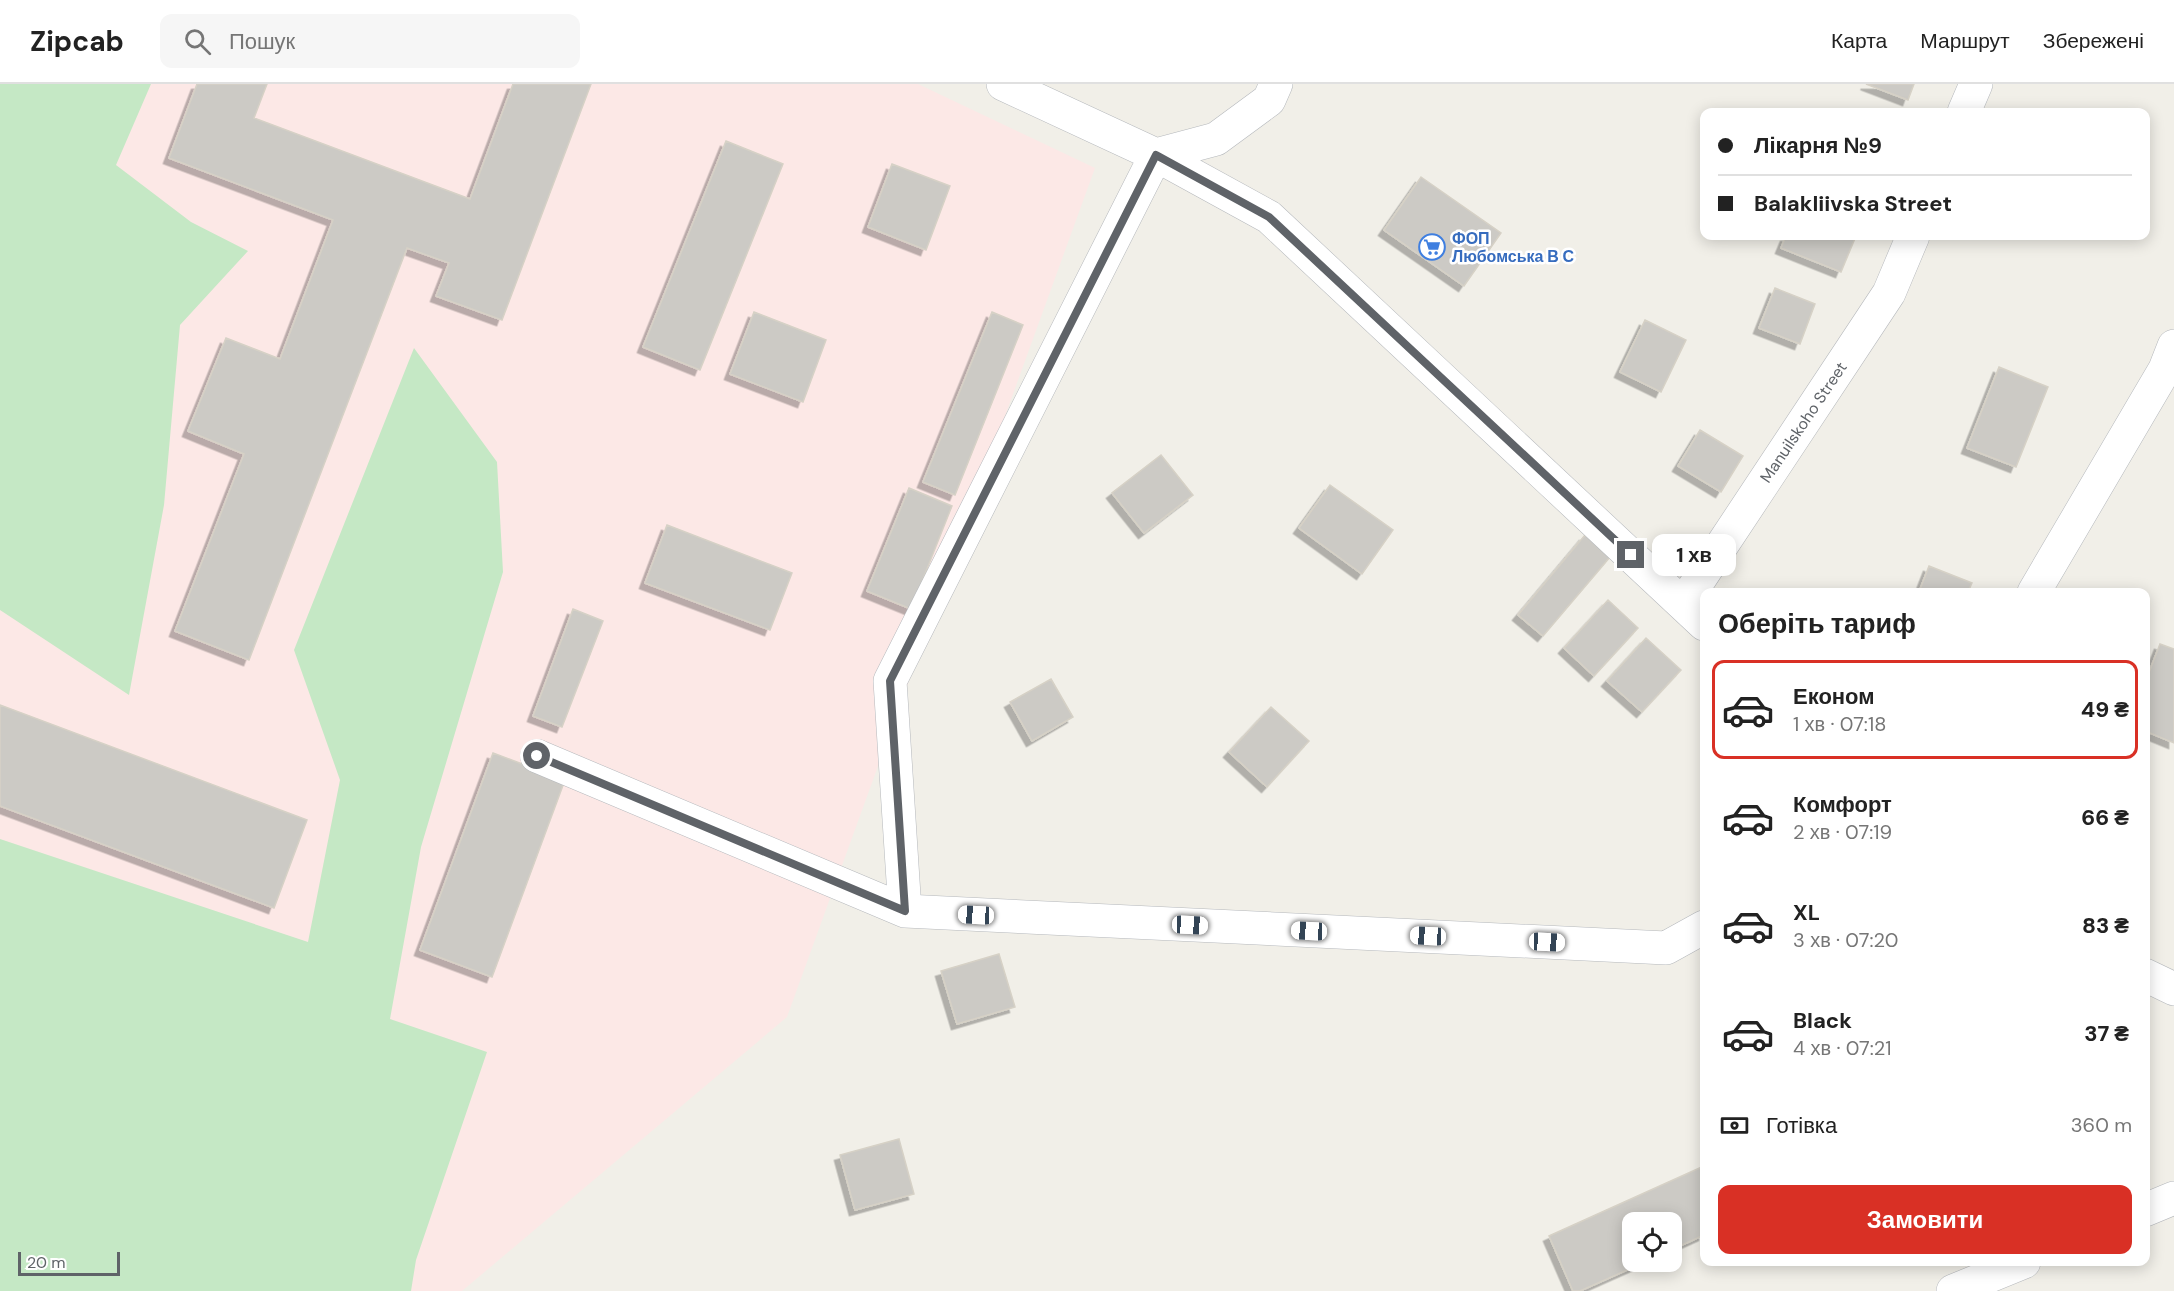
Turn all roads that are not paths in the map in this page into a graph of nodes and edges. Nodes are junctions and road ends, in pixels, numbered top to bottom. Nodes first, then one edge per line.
1 (1003, 84) edge
2 (1276, 84) edge
3 (1976, 84) edge
4 (1966, 108) edge
5 (1156, 155) junction
6 (1911, 240) edge
7 (2174, 346) edge
8 (1710, 588) edge
9 (2036, 588) edge
10 (1694, 614) edge
11 (537, 756) dead end
12 (905, 911) junction
13 (1700, 929) edge
14 (2150, 977) edge
15 (2174, 989) edge
16 (2174, 1198) edge
17 (2150, 1208) edge
18 (2014, 1266) edge
19 (1953, 1291) edge

1 - 5 street
2 - 5 street
3 - 4 street
5 - 10 street
5 - 12 street
6 - 8 street, Manuilskoho Street
7 - 9 street
11 - 12 street
12 - 13 street
14 - 15 street
16 - 17 street
18 - 19 street

